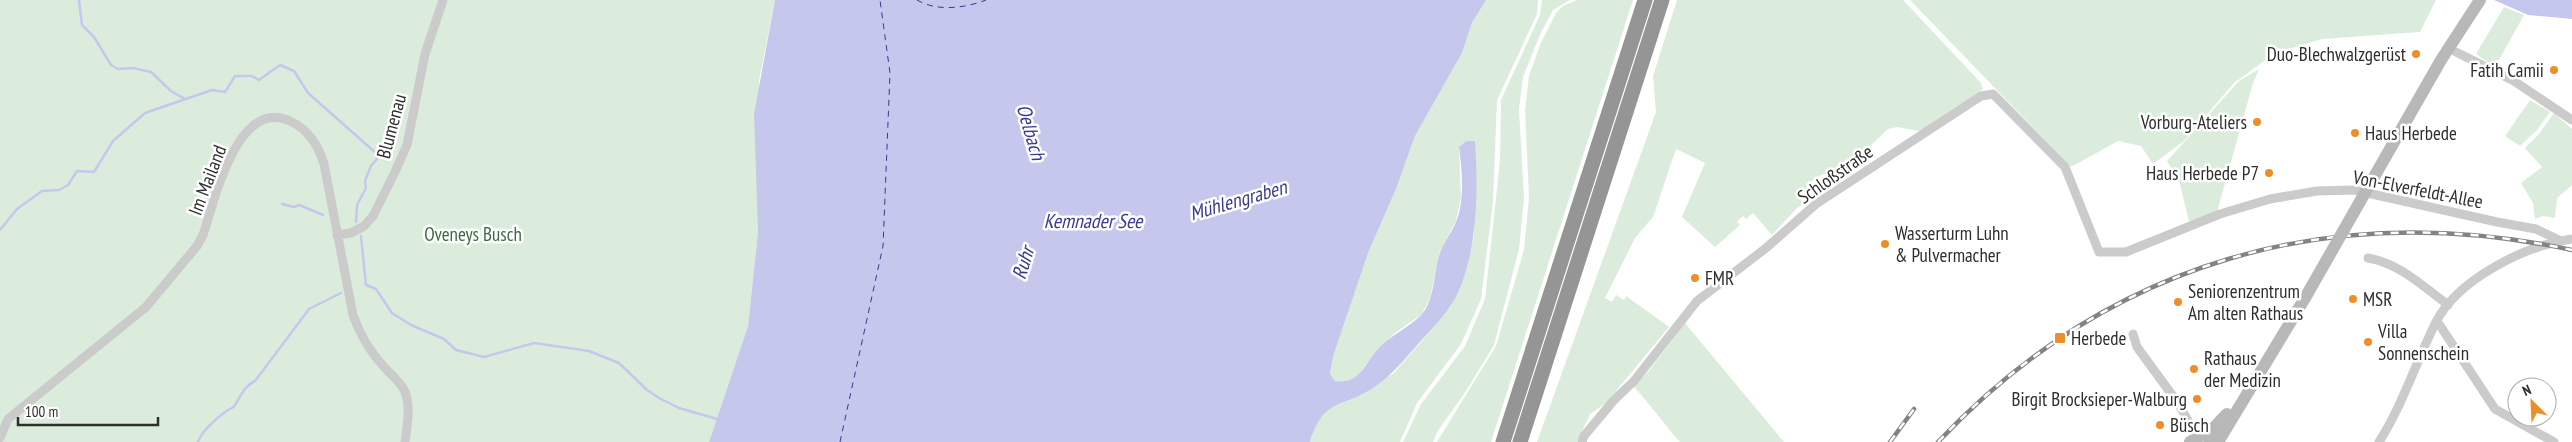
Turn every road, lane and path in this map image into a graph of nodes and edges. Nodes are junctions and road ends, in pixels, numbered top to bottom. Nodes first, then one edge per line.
1 (443, 0) edge
2 (2480, 0) edge
3 (1661, 3) edge
4 (1644, 4) edge
5 (2456, 52) dead end
6 (2572, 120) edge
7 (337, 235) junction
8 (2572, 239) edge
9 (2561, 241) junction
10 (2097, 250) joint
11 (2368, 258) dead end
12 (2448, 305) junction
13 (2437, 321) junction
14 (2133, 334) dead end
15 (0, 438) edge
16 (2206, 439) edge
17 (405, 442) edge
18 (1503, 442) edge
19 (1520, 442) edge
20 (1582, 442) edge
21 (2379, 442) edge
22 (2554, 442) edge

1 - 7 street, Blumenau
2 - 16 main road, bridge
3 - 19 highway
4 - 18 highway
5 - 6 street
7 - 15 street, Im Mailand
7 - 17 street, Im Mailand
8 - 9 street
9 - 10 street, Von-Elverfeldt-Allee
9 - 12 street
10 - 20 street, Schloßstraße
11 - 12 street
12 - 13 street
13 - 21 street
13 - 22 street
14 - 16 street

